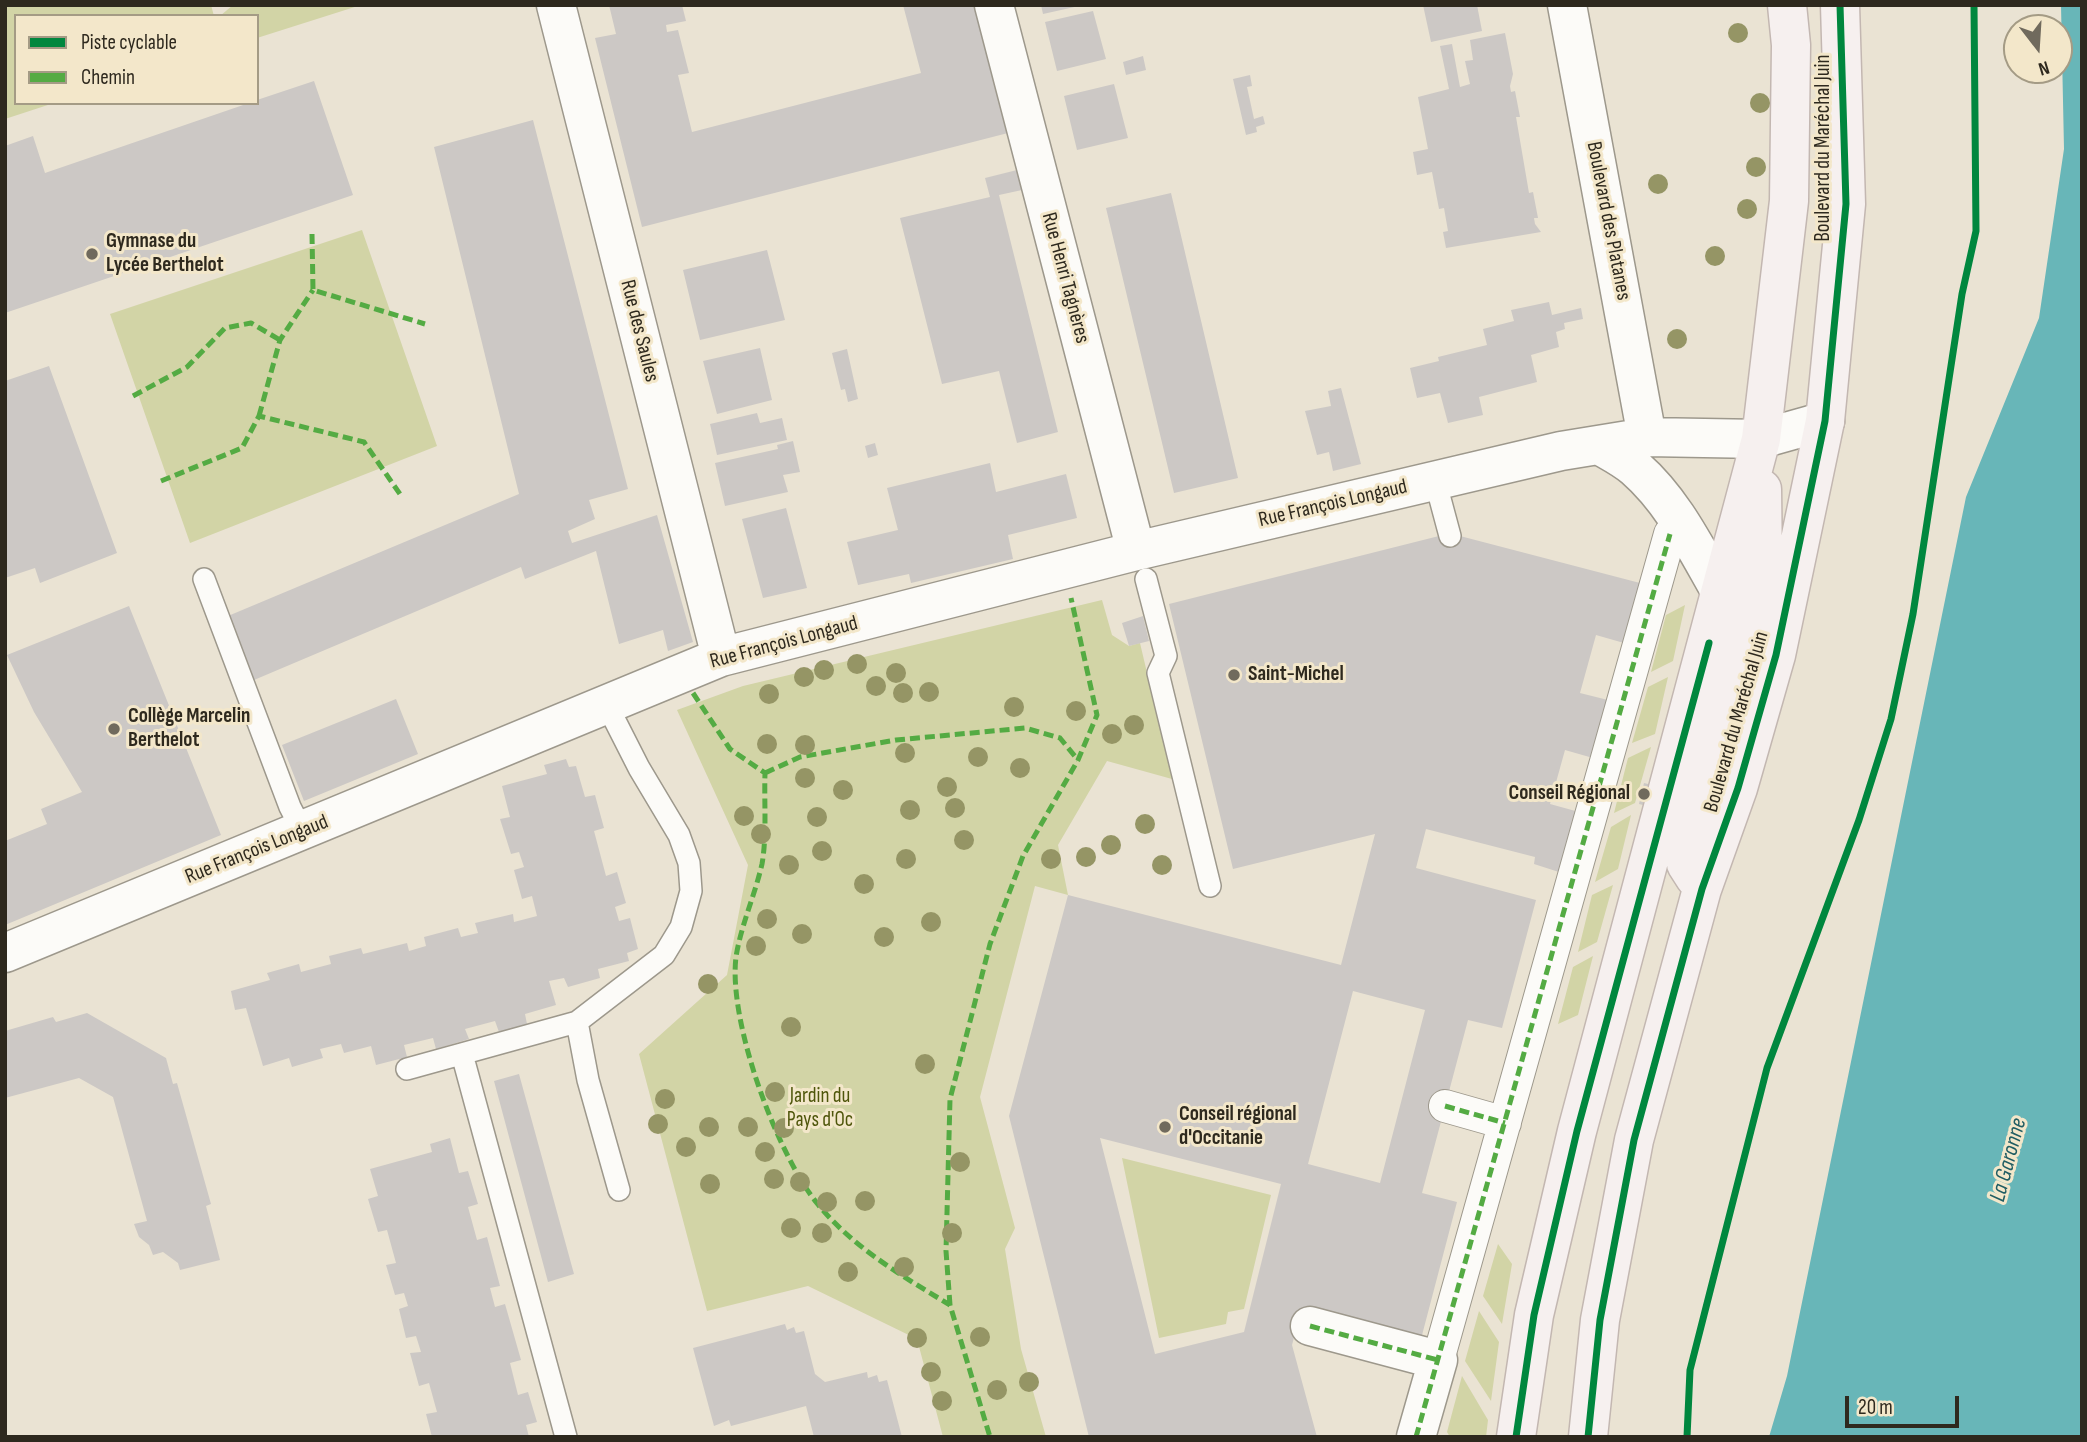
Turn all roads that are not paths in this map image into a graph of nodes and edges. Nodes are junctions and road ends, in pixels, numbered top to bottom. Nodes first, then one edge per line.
1 (556, 5) edge
2 (994, 5) edge
3 (1567, 5) edge
4 (1787, 5) edge
5 (1840, 5) edge
6 (1825, 421) junction
7 (1647, 437) junction
8 (1761, 439) junction
9 (1598, 445) junction
10 (1435, 480) junction
11 (1670, 534) dead end
12 (1450, 536) dead end
13 (1141, 565) junction
14 (204, 579) dead end
15 (1722, 594) junction
16 (721, 657) junction
17 (607, 705) junction
18 (303, 832) junction
19 (1210, 886) dead end
20 (1702, 889) junction
21 (5, 953) edge
22 (577, 1022) junction
23 (462, 1054) junction
24 (407, 1069) dead end
25 (1445, 1106) dead end
26 (1505, 1123) junction
27 (619, 1190) dead end
28 (1310, 1325) dead end
29 (1438, 1360) junction
30 (566, 1437) edge
31 (1416, 1437) edge
32 (1516, 1437) edge
33 (1588, 1437) edge

1 - 16 street, Rue des Saules
2 - 13 street, Rue Henri Tagnères
3 - 7 street, Boulevard des Platanes
4 - 8 main road, Boulevard du Maréchal Juin
5 - 6 main road, Boulevard du Maréchal Juin
6 - 8 street, Rue François Longaud
6 - 20 main road, Boulevard du Maréchal Juin
7 - 8 street, Rue François Longaud
7 - 9 street, Rue François Longaud
8 - 15 main road, Boulevard du Maréchal Juin
8 - 20 main road
9 - 10 street, Rue François Longaud
9 - 15 street
10 - 12 lane
10 - 13 street, Rue François Longaud
11 - 26 street
13 - 16 street, Rue François Longaud
13 - 19 lane
14 - 18 lane
15 - 32 main road, Boulevard du Maréchal Juin
16 - 17 street, Rue François Longaud
17 - 18 street, Rue François Longaud
17 - 22 lane
18 - 21 street, Rue François Longaud
20 - 33 main road, Boulevard du Maréchal Juin
22 - 23 lane
22 - 27 lane
23 - 24 lane
23 - 30 lane
25 - 26 street
26 - 29 street
28 - 29 street
29 - 31 street

